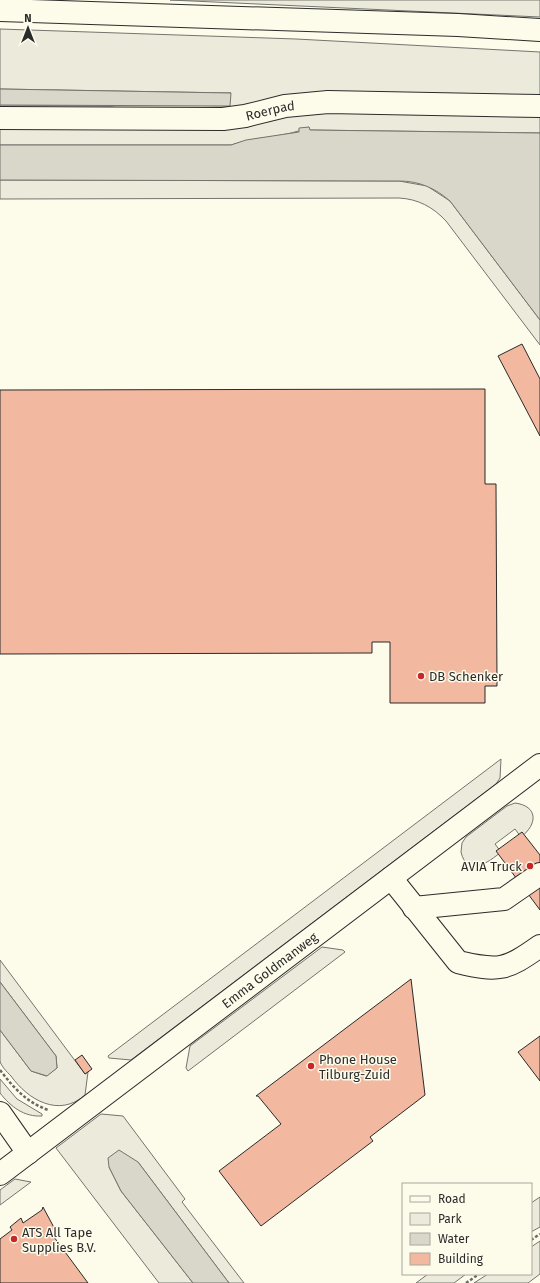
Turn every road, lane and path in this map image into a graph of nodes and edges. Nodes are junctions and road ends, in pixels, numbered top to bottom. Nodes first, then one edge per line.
1 (0, 10) edge
2 (540, 30) edge
3 (540, 106) edge
4 (0, 118) edge
5 (538, 773) edge
6 (540, 874) edge
7 (391, 878) junction
8 (414, 908) junction
9 (540, 946) edge
10 (0, 1070) edge
11 (0, 1113) edge
12 (67, 1123) junction
13 (28, 1152) junction
14 (0, 1174) edge
15 (478, 1275) edge
16 (466, 1283) edge

1 - 2 main road
3 - 4 main road, Roerpad
5 - 7 main road, Emma Goldmanweg
6 - 8 main road
7 - 8 main road
7 - 12 main road, Emma Goldmanweg
8 - 9 main road
10 - 12 path
11 - 13 main road
12 - 13 main road, Emma Goldmanweg
13 - 14 main road, Emma Goldmanweg
15 - 16 path

